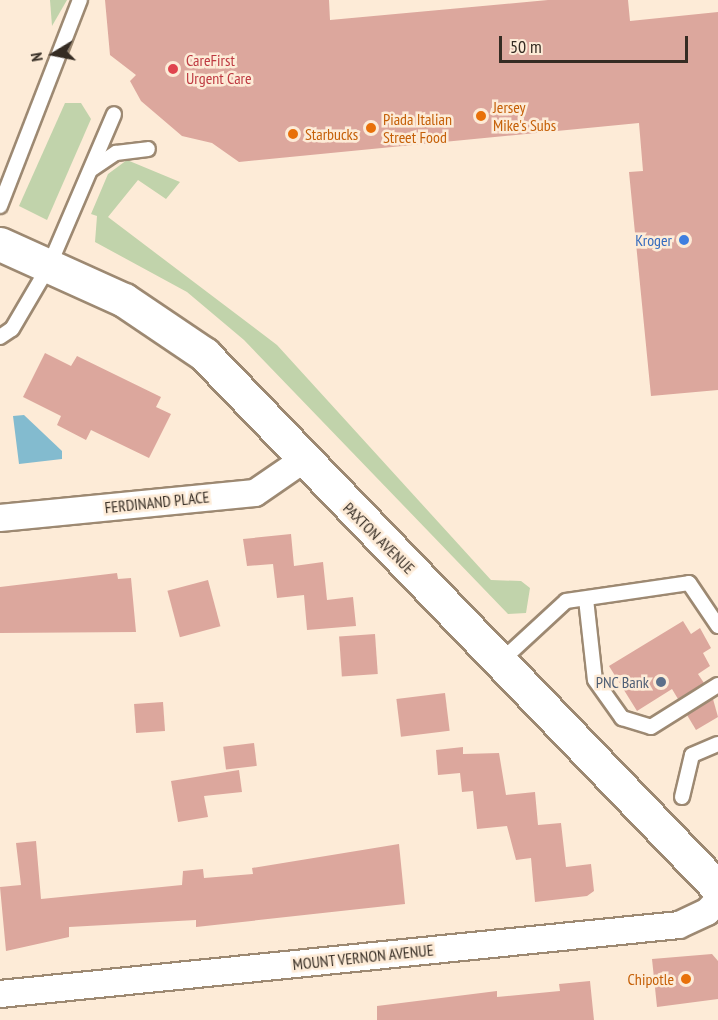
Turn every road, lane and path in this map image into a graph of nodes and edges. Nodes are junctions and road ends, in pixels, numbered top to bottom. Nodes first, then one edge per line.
1 (80, 0) edge
2 (114, 114) dead end
3 (148, 149) dead end
4 (90, 171) junction
5 (0, 206) edge
6 (0, 244) edge
7 (49, 266) junction
8 (0, 337) edge
9 (303, 460) junction
10 (0, 518) edge
11 (586, 599) junction
12 (718, 626) edge
13 (501, 662) junction
14 (718, 685) edge
15 (718, 744) edge
16 (682, 797) dead end
17 (718, 888) edge
18 (718, 900) edge
19 (0, 994) edge

1 - 5 lane
2 - 4 lane
3 - 4 lane
4 - 7 lane
6 - 7 street, PAXTON AVENUE
7 - 8 lane
7 - 9 street, PAXTON AVENUE
9 - 10 street, FERDINAND PLACE
9 - 13 street, PAXTON AVENUE
11 - 12 lane
11 - 13 lane
11 - 14 lane
13 - 17 street, PAXTON AVENUE
15 - 16 lane
18 - 19 street, MOUNT VERNON AVENUE

